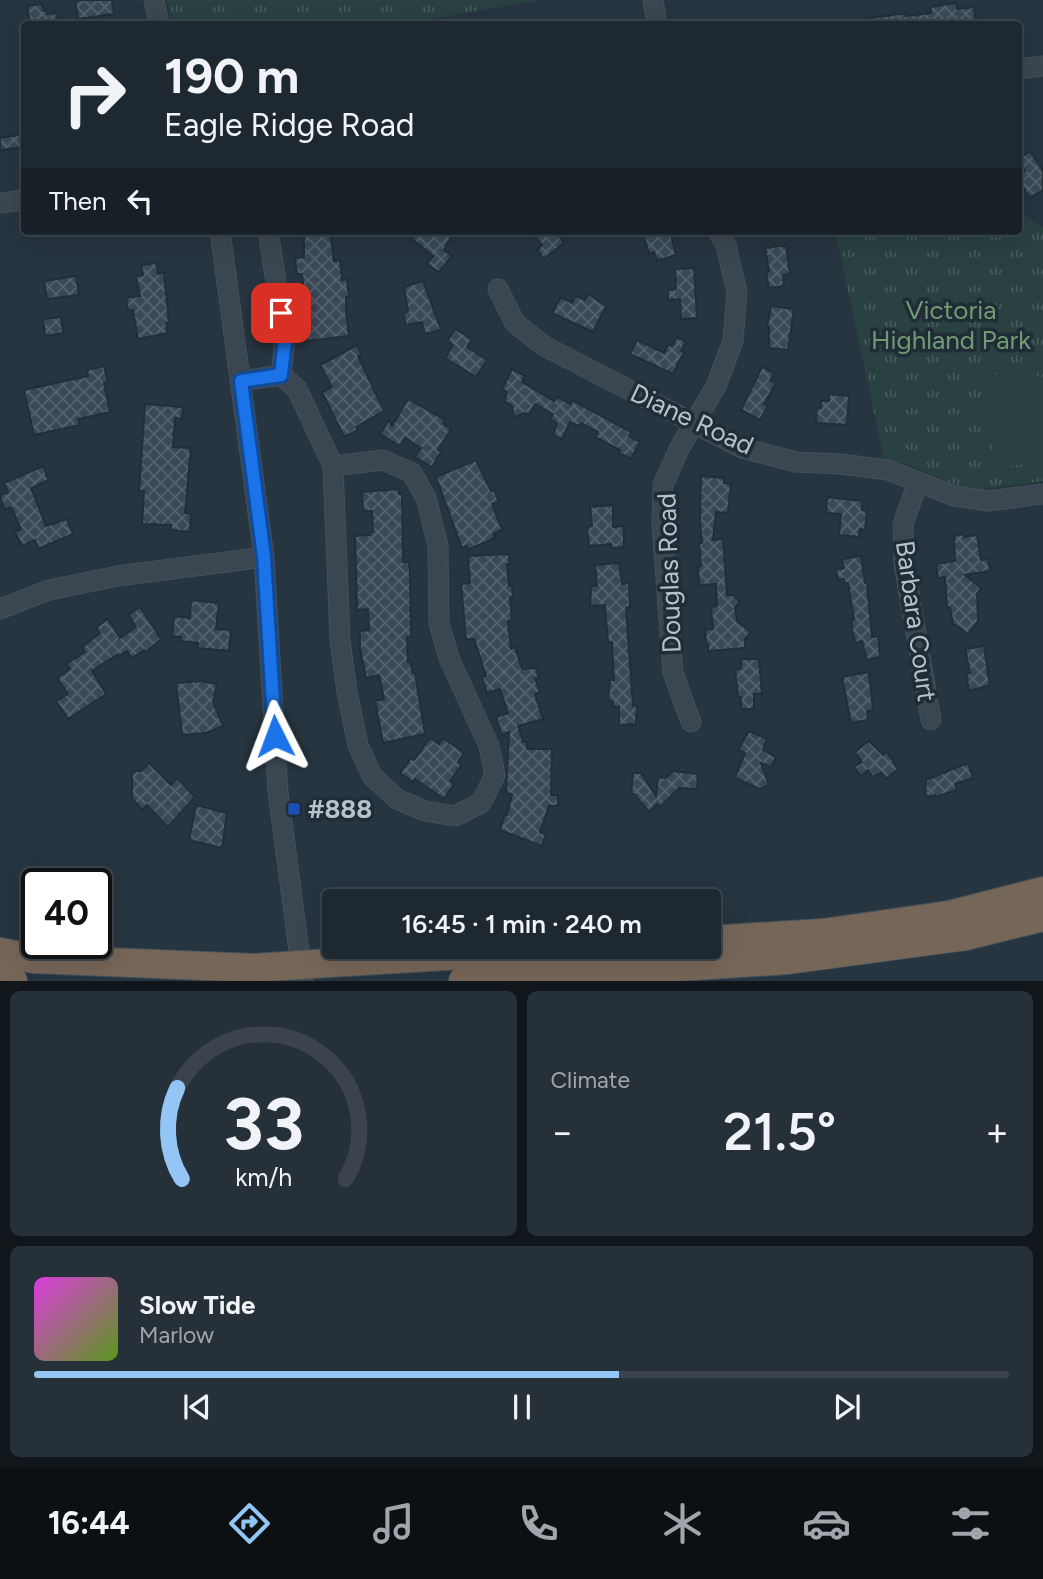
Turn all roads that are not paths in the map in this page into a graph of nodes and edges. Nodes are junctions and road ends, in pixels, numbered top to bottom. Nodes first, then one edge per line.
1 (155, 0) edge
2 (653, 0) edge
3 (158, 21) edge
4 (656, 21) edge
5 (1043, 66) edge
6 (1022, 69) edge
7 (21, 200) edge
8 (0, 204) edge
9 (221, 235) edge
10 (269, 235) edge
11 (720, 235) edge
12 (498, 289) dead end
13 (281, 375) junction
14 (241, 381) junction
15 (694, 423) junction
16 (333, 467) junction
17 (918, 482) junction
18 (1043, 494) edge
19 (264, 557) junction
20 (0, 609) edge
21 (931, 720) dead end
22 (691, 722) dead end
23 (1043, 891) edge
24 (1043, 917) edge
25 (721, 939) edge
26 (0, 952) edge
27 (396, 959) edge
28 (0, 978) edge
29 (13, 981) edge
30 (303, 981) edge
31 (463, 981) edge

1 - 3 street
2 - 4 street
5 - 6 street
7 - 8 street
9 - 14 street
10 - 13 street
11 - 15 street, Douglas Road
12 - 15 street, Diane Road
13 - 14 street
13 - 16 street
14 - 19 street
15 - 17 street, Diane Road
15 - 22 street, Douglas Road
16 - 16 street
17 - 18 street, Diane Road
17 - 21 street, Barbara Court
19 - 20 street
19 - 30 street
23 - 25 highway
24 - 31 highway
26 - 27 highway, bridge
28 - 29 highway

